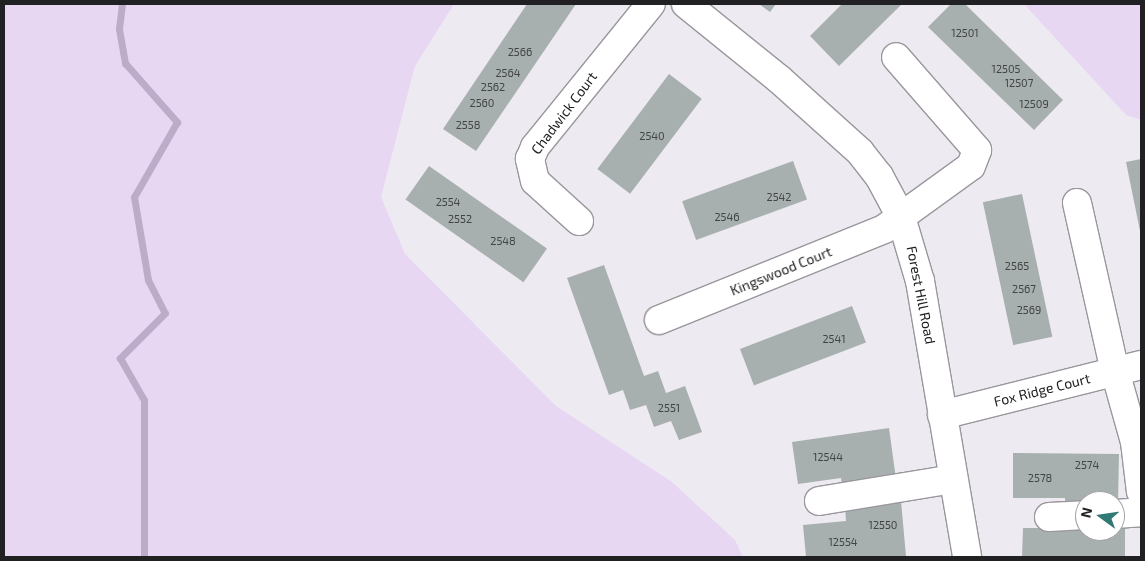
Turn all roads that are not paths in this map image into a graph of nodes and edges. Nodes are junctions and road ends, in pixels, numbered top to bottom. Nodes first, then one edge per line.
1 (650, 4) edge
2 (686, 4) edge
3 (896, 57) dead end
4 (1076, 203) dead end
5 (901, 217) junction
6 (579, 220) dead end
7 (659, 320) dead end
8 (1141, 365) edge
9 (1115, 371) junction
10 (942, 415) junction
11 (953, 479) junction
12 (1141, 492) edge
13 (819, 502) dead end
14 (1141, 512) edge
15 (1125, 513) edge
16 (1075, 516) edge
17 (1049, 517) dead end
18 (967, 557) edge

1 - 6 street, Chadwick Court
2 - 5 street, Forest Hill Road
3 - 5 street, Kingswood Court
4 - 9 street
5 - 7 street, Kingswood Court
5 - 10 street, Forest Hill Road
8 - 9 street, Fox Ridge Court
9 - 10 street, Fox Ridge Court
9 - 12 street
10 - 11 street, Forest Hill Road
11 - 13 street
11 - 18 street, Forest Hill Road
14 - 15 street
16 - 17 street

